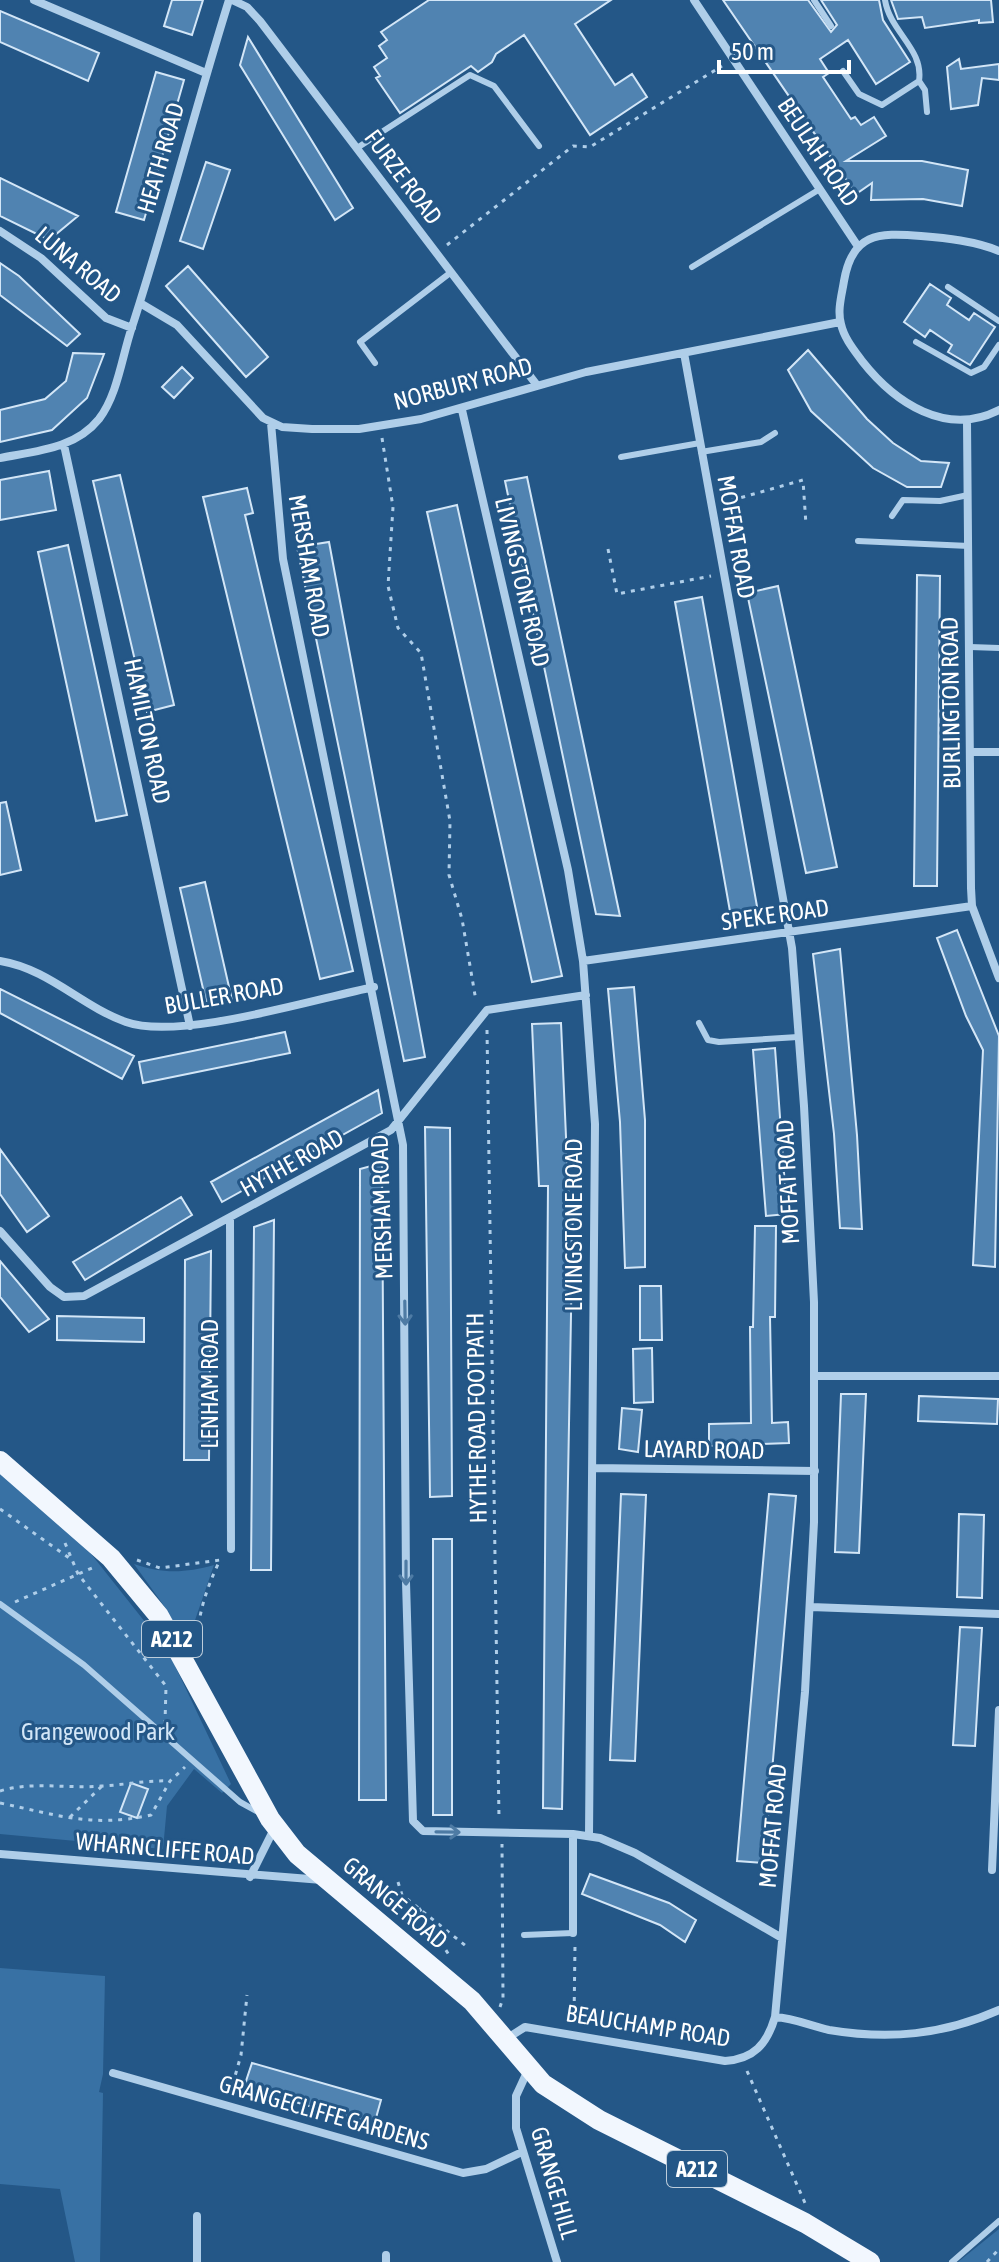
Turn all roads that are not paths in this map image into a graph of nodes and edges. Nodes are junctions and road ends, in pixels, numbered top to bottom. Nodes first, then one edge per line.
1 (34, 0) edge
2 (230, 0) edge
3 (694, 0) edge
4 (814, 0) edge
5 (885, 0) edge
6 (831, 26) dead end
7 (843, 71) dead end
8 (206, 73) junction
9 (919, 81) junction
10 (927, 112) dead end
11 (539, 146) dead end
12 (357, 148) junction
13 (820, 189) junction
14 (0, 231) edge
15 (857, 245) junction
16 (999, 251) edge
17 (692, 267) dead end
18 (450, 273) junction
19 (948, 287) dead end
20 (140, 303) junction
21 (999, 321) edge
22 (840, 322) junction
23 (132, 328) junction
24 (916, 342) dead end
25 (999, 345) edge
26 (684, 353) junction
27 (996, 355) edge
28 (375, 363) dead end
29 (536, 384) junction
30 (462, 410) junction
31 (999, 410) edge
32 (967, 422) junction
33 (271, 423) junction
34 (775, 433) dead end
35 (64, 445) junction
36 (701, 448) junction
37 (621, 457) dead end
38 (0, 458) edge
39 (968, 495) junction
40 (892, 516) dead end
41 (858, 541) dead end
42 (969, 546) junction
43 (970, 647) junction
44 (999, 648) edge
45 (972, 752) junction
46 (999, 752) edge
47 (972, 906) junction
48 (789, 933) junction
49 (0, 961) edge
50 (583, 961) junction
51 (999, 978) edge
52 (374, 987) junction
53 (586, 995) junction
54 (699, 1023) dead end
55 (190, 1026) junction
56 (798, 1037) junction
57 (400, 1123) junction
58 (230, 1220) junction
59 (0, 1231) edge
60 (815, 1376) junction
61 (999, 1376) edge
62 (0, 1461) edge
63 (593, 1468) junction
64 (815, 1471) junction
65 (231, 1549) dead end
66 (2, 1606) edge
67 (811, 1607) junction
68 (999, 1614) edge
69 (999, 1710) edge
70 (273, 1823) junction
71 (573, 1834) junction
72 (589, 1835) junction
73 (0, 1854) edge
74 (992, 1870) dead end
75 (250, 1877) junction
76 (326, 1881) junction
77 (573, 1933) joint
78 (524, 1935) dead end
79 (782, 1938) junction
80 (999, 2010) edge
81 (775, 2017) junction
82 (506, 2039) junction
83 (528, 2069) junction
84 (113, 2073) dead end
85 (522, 2152) junction
86 (197, 2216) dead end
87 (999, 2221) edge
88 (848, 2256) edge
89 (197, 2262) edge
90 (557, 2262) edge
91 (870, 2262) edge
92 (952, 2262) edge

1 - 8 street
2 - 8 street, HEATH ROAD
2 - 12 street, FURZE ROAD
3 - 13 street, BEULAH ROAD
4 - 6 lane
5 - 9 lane
7 - 9 lane
8 - 20 street, HEATH ROAD
9 - 10 lane
11 - 12 lane
12 - 18 street, FURZE ROAD
13 - 15 street, BEULAH ROAD
13 - 17 lane
14 - 23 street, LUNA ROAD
15 - 16 street
15 - 22 street
18 - 28 lane
18 - 29 street, FURZE ROAD
19 - 21 lane
20 - 23 street, HEATH ROAD
20 - 33 street
22 - 26 street, NORBURY ROAD
22 - 32 street
23 - 35 street, HEATH ROAD
24 - 27 lane
25 - 27 lane
26 - 29 street, NORBURY ROAD
26 - 36 street, MOFFAT ROAD
29 - 30 street, NORBURY ROAD
30 - 33 street, NORBURY ROAD
30 - 50 street, LIVINGSTONE ROAD
31 - 32 street
32 - 39 street, BURLINGTON ROAD
33 - 52 street, MERSHAM ROAD
34 - 36 lane
35 - 38 street
35 - 55 street, HAMILTON ROAD
36 - 37 lane
36 - 48 street, MOFFAT ROAD
39 - 40 lane
39 - 42 street, BURLINGTON ROAD
41 - 42 lane
42 - 43 street, BURLINGTON ROAD
43 - 44 lane
43 - 45 street, BURLINGTON ROAD
45 - 46 street
45 - 47 street, BURLINGTON ROAD
47 - 48 street, SPEKE ROAD
47 - 51 street, BURLINGTON ROAD
48 - 50 street, SPEKE ROAD
48 - 56 street, MOFFAT ROAD
49 - 55 street, BULLER ROAD
50 - 53 street, LIVINGSTONE ROAD
52 - 55 street, BULLER ROAD
52 - 57 street, MERSHAM ROAD
53 - 57 street, HYTHE ROAD
53 - 63 street, LIVINGSTONE ROAD
54 - 56 lane
56 - 60 street, MOFFAT ROAD
57 - 58 street, HYTHE ROAD
57 -> 71 street, MERSHAM ROAD
58 - 59 street, HYTHE ROAD
58 - 65 street, LENHAM ROAD
60 - 61 street
60 - 64 street, MOFFAT ROAD
62 - 70 main road, GRANGE ROAD / A212
63 - 64 street, LAYARD ROAD
63 - 72 street, LIVINGSTONE ROAD
64 - 67 street, MOFFAT ROAD
66 - 70 lane
67 - 68 street
67 - 79 street, MOFFAT ROAD
69 - 74 street
70 - 75 street
70 - 76 main road, GRANGE ROAD / A212
71 - 72 street, MERSHAM ROAD
71 - 77 street
72 - 79 street
73 - 75 street, WHARNCLIFFE ROAD
75 - 76 street, WHARNCLIFFE ROAD
76 - 82 main road, GRANGE ROAD / A212
77 - 78 lane
79 - 81 street, MOFFAT ROAD
80 - 81 street
81 - 82 street, BEAUCHAMP ROAD
82 - 83 main road, GRANGE ROAD / A212
83 - 85 street, GRANGE HILL
83 - 88 main road, GRANGE ROAD / A212
84 - 85 street, GRANGECLIFFE GARDENS
85 - 90 street, GRANGE HILL
86 - 89 street
87 - 92 lane
88 - 91 main road, GRANGE ROAD / A212

